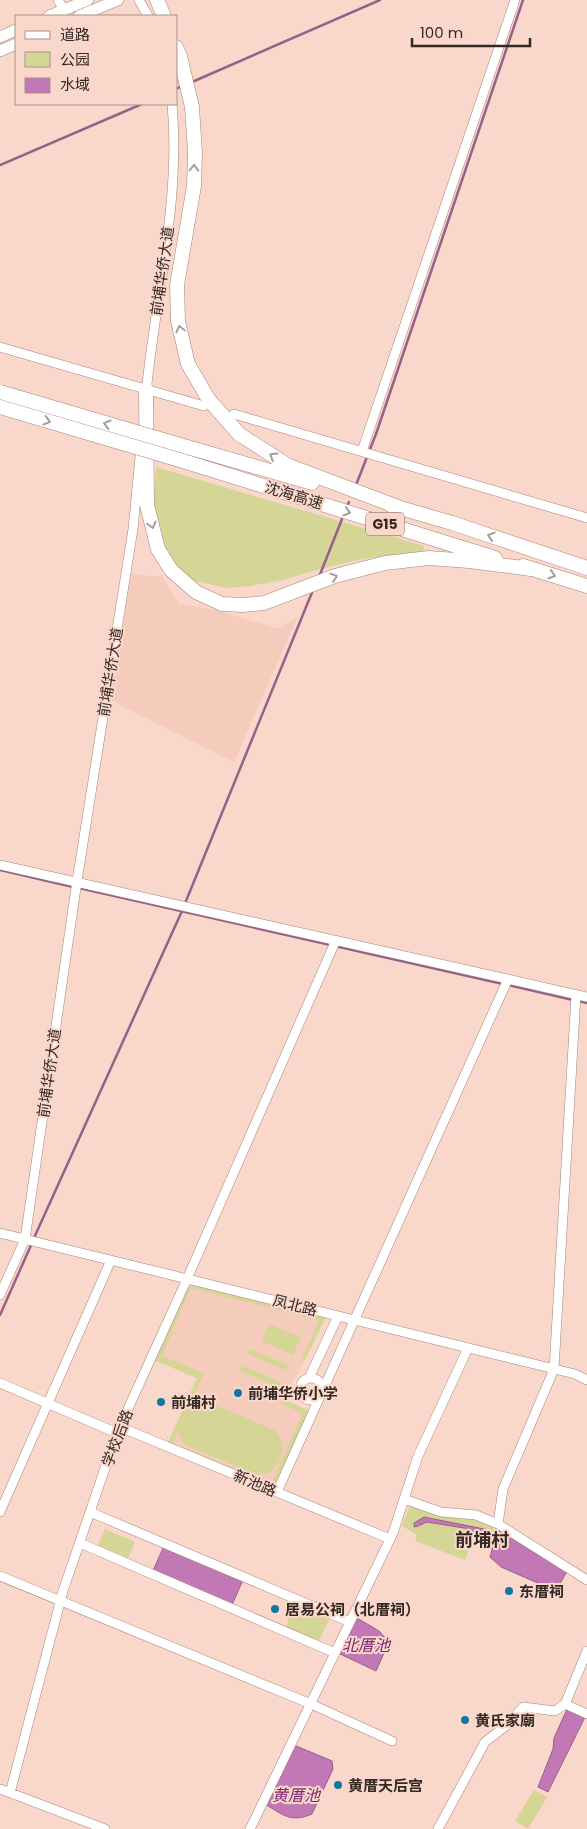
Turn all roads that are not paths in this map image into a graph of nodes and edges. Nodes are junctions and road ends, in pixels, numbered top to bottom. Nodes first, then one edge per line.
1 (88, 0) edge
2 (118, 0) edge
3 (139, 0) edge
4 (157, 0) edge
5 (516, 0) edge
6 (61, 5) edge
7 (50, 15) edge
8 (81, 15) edge
9 (147, 15) edge
10 (164, 15) edge
11 (15, 30) edge
12 (1, 33) edge
13 (15, 44) edge
14 (0, 51) edge
15 (178, 52) edge
16 (172, 105) edge
17 (0, 347) edge
18 (146, 389) junction
19 (0, 392) edge
20 (204, 406) dead end
21 (0, 407) edge
22 (234, 414) dead end
23 (367, 452) junction
24 (185, 454) junction
25 (398, 508) junction
26 (587, 518) edge
27 (587, 568) edge
28 (531, 569) junction
29 (587, 586) edge
30 (0, 865) edge
31 (77, 886) junction
32 (335, 944) junction
33 (507, 983) junction
34 (587, 997) edge
35 (576, 999) junction
36 (0, 1233) edge
37 (31, 1240) junction
38 (111, 1260) junction
39 (187, 1279) junction
40 (0, 1295) edge
41 (338, 1316) junction
42 (353, 1320) junction
43 (468, 1348) junction
44 (554, 1369) junction
45 (309, 1378) junction
46 (587, 1380) edge
47 (0, 1383) edge
48 (322, 1393) junction
49 (48, 1403) junction
50 (118, 1430) junction
51 (277, 1492) junction
52 (404, 1498) junction
53 (0, 1512) edge
54 (90, 1512) junction
55 (498, 1524) junction
56 (390, 1539) junction
57 (80, 1543) junction
58 (0, 1576) edge
59 (587, 1580) edge
60 (61, 1602) junction
61 (350, 1622) junction
62 (587, 1652) edge
63 (335, 1653) junction
64 (310, 1704) junction
65 (565, 1704) junction
66 (587, 1714) edge
67 (392, 1742) dead end
68 (0, 1789) edge
69 (10, 1793) junction
70 (105, 1829) edge
71 (250, 1829) edge
72 (438, 1829) edge

1 - 6 main road
2 - 8 main road
3 - 9 street
4 - 10 highway
5 - 23 street
6 - 7 main road
11 - 12 main road
13 - 14 main road
25 -> 15 highway
16 - 18 street, 前埔华侨大道
17 - 18 street
18 - 20 street
18 -> 28 highway
18 - 31 street, 前埔华侨大道
24 -> 19 highway, 沈海高速 / G15, bridge
21 -> 24 highway, 沈海高速 / G15, bridge
22 - 23 street
23 - 26 street
24 - 25 highway, 沈海高速 / G15
24 -> 28 highway, 沈海高速 / G15
27 -> 25 highway, 沈海高速 / G15
28 -> 29 highway, 沈海高速 / G15
30 - 31 street
31 - 32 street
31 - 37 street, 前埔华侨大道
32 - 33 street
32 - 39 street, 学校后路
33 - 35 street
33 - 42 street
34 - 35 street
35 - 44 street
36 - 37 street, 凤北路
37 - 38 street, 凤北路
37 - 40 street, 前埔华侨大道
38 - 39 street, 凤北路
38 - 49 street
39 - 41 street, 凤北路
39 - 50 street, 学校后路
41 - 42 street, 凤北路
41 - 45 street
42 - 43 street, 凤北路
42 - 48 street
43 - 44 street, 凤北路
43 - 52 street
44 - 46 street, 凤北路
44 - 55 street
45 - 48 street
45 - 48 street
47 - 49 street, 新池路
48 - 51 street
49 - 50 street, 新池路
49 - 53 street
50 - 51 street, 新池路
50 - 54 street, 学校后路
51 - 56 street, 新池路
52 - 55 street
52 - 56 street
54 - 57 street, 学校后路
54 - 61 street
55 - 59 street
56 - 61 street
57 - 60 street, 学校后路
57 - 63 street
58 - 60 street
60 - 64 street
60 - 69 street, 学校后路
61 - 63 street
62 - 65 street
63 - 64 street
64 - 67 street
64 - 71 street
65 - 66 street
65 - 72 street
68 - 69 street
69 - 70 street

